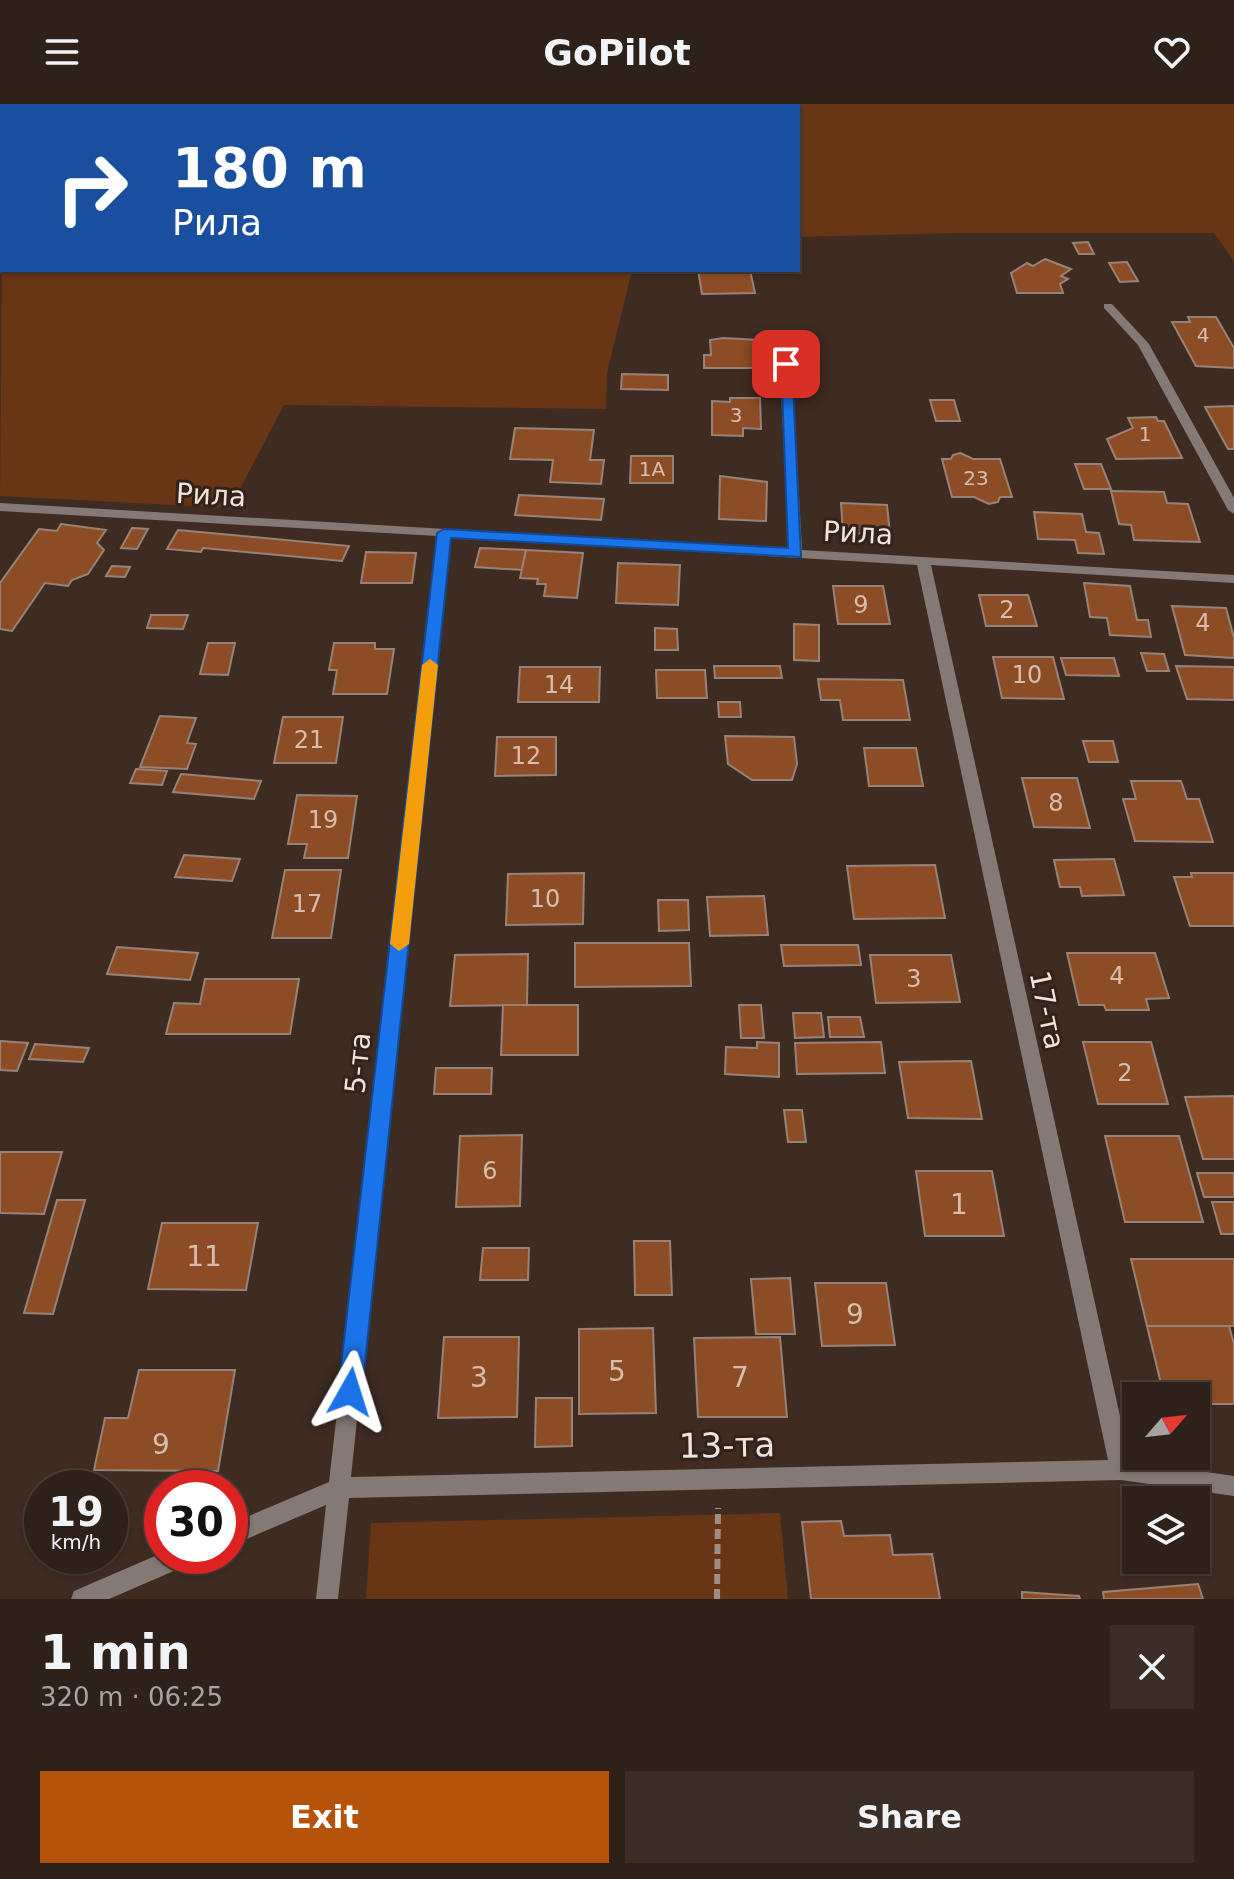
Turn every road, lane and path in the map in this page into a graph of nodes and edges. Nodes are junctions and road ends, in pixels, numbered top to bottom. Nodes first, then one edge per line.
1 (1108, 306) dead end
2 (784, 333) dead end
3 (0, 507) edge
4 (1234, 510) edge
5 (444, 533) junction
6 (796, 553) junction
7 (923, 560) junction
8 (1234, 579) edge
9 (1121, 1470) junction
10 (718, 1479) junction
11 (1234, 1486) edge
12 (340, 1488) junction
13 (248, 1527) edge
14 (144, 1572) edge
15 (82, 1599) edge
16 (327, 1599) edge
17 (717, 1599) edge

1 - 4 street
2 - 6 street
3 - 5 street, Рила
5 - 6 street, Рила
5 - 12 street, 5-та
6 - 7 street, Рила
7 - 8 street, Рила
7 - 9 street, 17-та
9 - 10 street, 13-та
9 - 11 street, 13-та
10 - 12 street, 13-та
10 - 17 path
12 - 13 street, 13-та
12 - 16 street, 5-та
14 - 15 street

